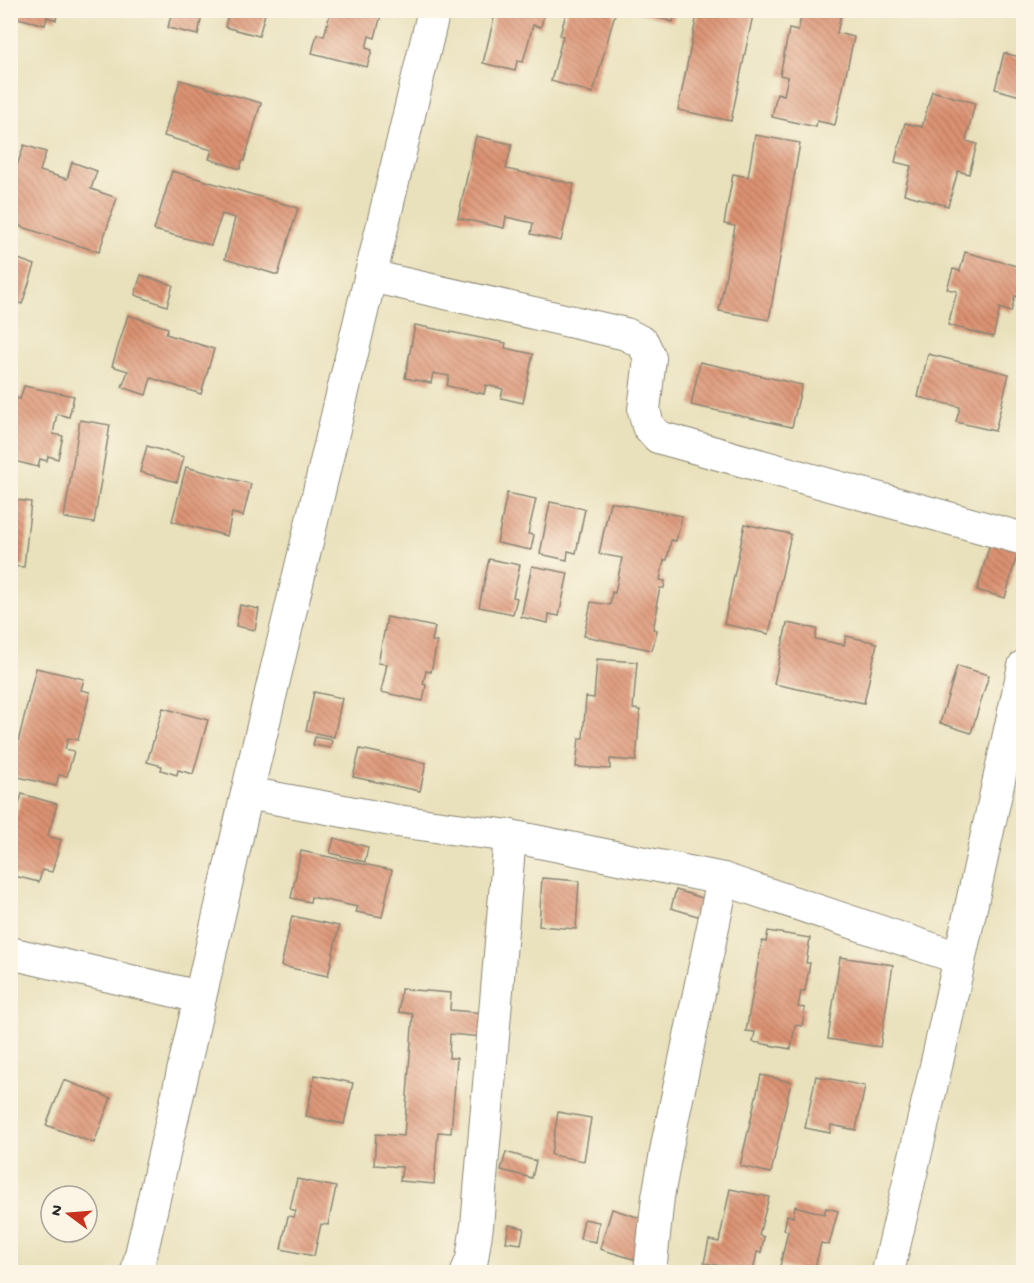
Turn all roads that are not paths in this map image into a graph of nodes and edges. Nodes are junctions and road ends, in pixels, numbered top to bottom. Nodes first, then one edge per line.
1 (434, 10) edge
2 (370, 276) junction
3 (1023, 539) edge
4 (1023, 666) edge
5 (247, 793) junction
6 (510, 836) junction
7 (723, 879) junction
8 (10, 953) edge
9 (959, 958) junction
10 (200, 997) junction
11 (137, 1272) edge
12 (467, 1272) edge
13 (650, 1272) edge
14 (888, 1272) edge

1 - 2 street
2 - 3 street
2 - 5 street
4 - 9 street
5 - 6 street
5 - 10 street
6 - 7 street
6 - 12 street
7 - 9 street
7 - 13 street
8 - 10 street
9 - 14 street
10 - 11 street

